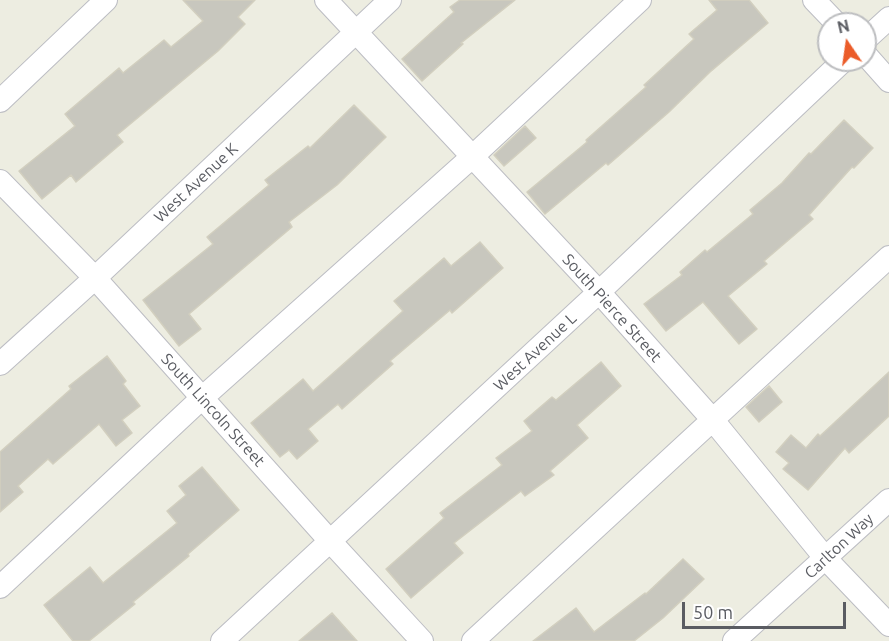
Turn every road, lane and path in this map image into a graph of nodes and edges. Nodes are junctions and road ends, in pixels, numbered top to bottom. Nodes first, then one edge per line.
1 (106, 0) edge
2 (326, 0) edge
3 (390, 0) edge
4 (640, 0) edge
5 (814, 0) edge
6 (826, 12) edge
7 (889, 18) edge
8 (877, 29) edge
9 (355, 32) junction
10 (877, 68) edge
11 (831, 72) edge
12 (889, 81) edge
13 (0, 101) edge
14 (472, 157) junction
15 (0, 181) edge
16 (889, 257) edge
17 (95, 278) junction
18 (599, 292) junction
19 (0, 364) edge
20 (202, 398) junction
21 (712, 419) junction
22 (889, 500) edge
23 (330, 542) junction
24 (826, 559) junction
25 (0, 587) edge
26 (889, 625) edge
27 (222, 641) edge
28 (422, 641) edge
29 (473, 641) edge
30 (734, 641) edge

1 - 13 street
2 - 9 street, South Pierce Street
3 - 9 street, West Avenue K
4 - 14 street
5 - 6 street
7 - 8 street
9 - 14 street, South Pierce Street
9 - 17 street, West Avenue K
10 - 12 street
11 - 18 street, West Avenue L
14 - 18 street, South Pierce Street
14 - 20 street
15 - 17 street, South Lincoln Street
16 - 21 street
17 - 19 street, West Avenue K
17 - 20 street, South Lincoln Street
18 - 21 street, South Pierce Street
18 - 23 street, West Avenue L
20 - 23 street, South Lincoln Street
20 - 25 street
21 - 24 street, South Pierce Street
21 - 29 street
22 - 24 street, Carlton Way
23 - 27 street, West Avenue L
23 - 28 street, South Lincoln Street
24 - 26 street, South Pierce Street
24 - 30 street, Carlton Way

